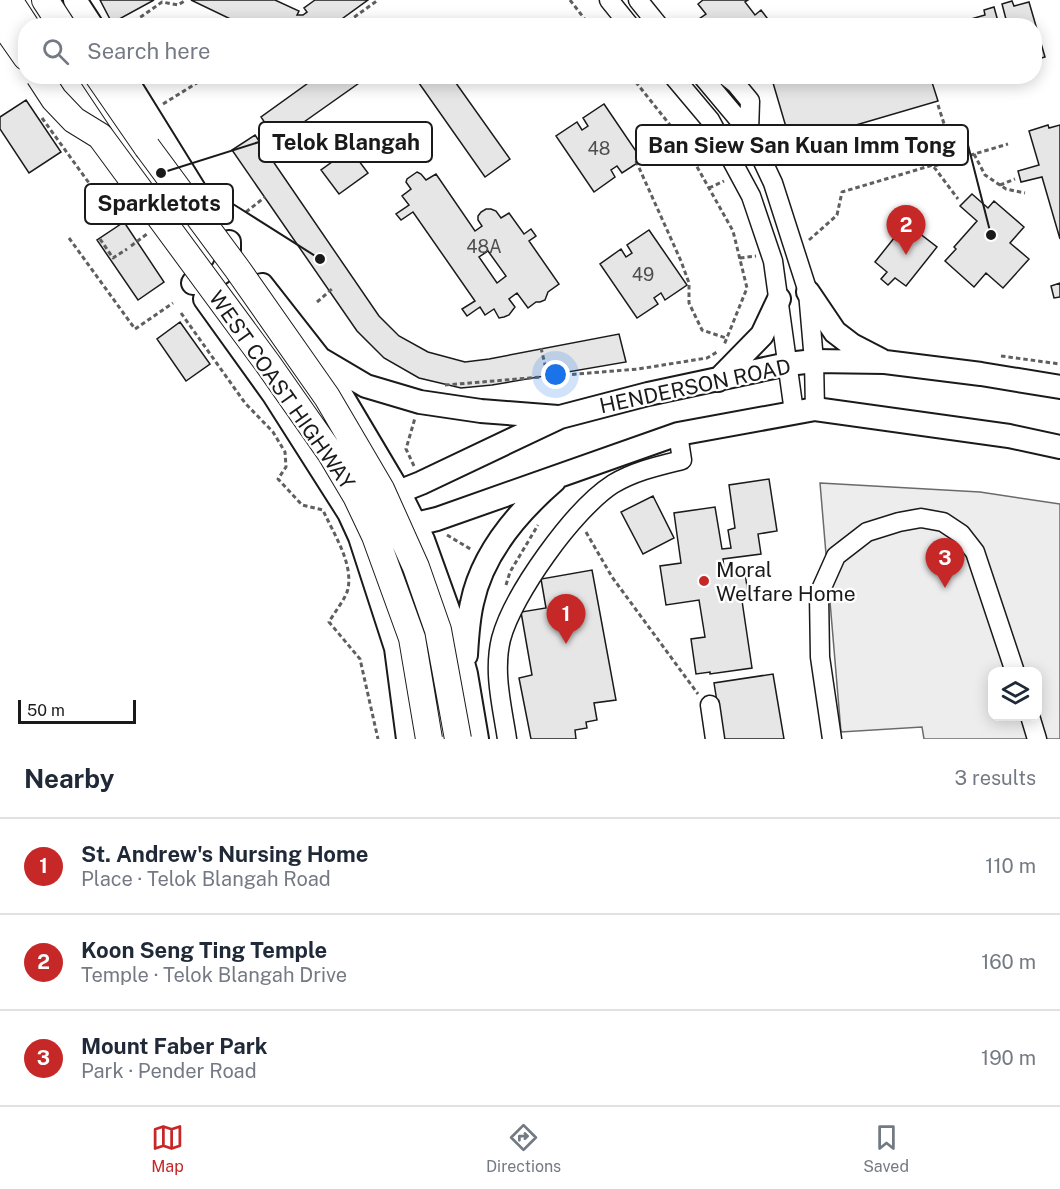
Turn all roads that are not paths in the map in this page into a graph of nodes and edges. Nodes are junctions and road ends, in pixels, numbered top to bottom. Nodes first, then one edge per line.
1 (9, 0) edge
2 (45, 0) edge
3 (75, 0) edge
4 (609, 0) edge
5 (638, 0) edge
6 (0, 6) edge
7 (21, 18) edge
8 (57, 18) edge
9 (87, 18) edge
10 (624, 18) edge
11 (653, 18) edge
12 (0, 20) edge
13 (18, 34) edge
14 (18, 46) edge
15 (44, 84) edge
16 (51, 84) edge
17 (65, 84) edge
18 (104, 84) edge
19 (129, 84) edge
20 (680, 84) edge
21 (709, 84) edge
22 (736, 84) edge
23 (749, 132) junction
24 (100, 136) junction
25 (229, 242) junction
26 (193, 283) junction
27 (808, 292) junction
28 (779, 298) junction
29 (320, 359) junction
30 (814, 361) junction
31 (885, 363) junction
32 (788, 364) junction
33 (718, 380) junction
34 (1060, 387) edge
35 (805, 410) junction
36 (560, 417) junction
37 (678, 434) junction
38 (1060, 447) edge
39 (560, 476) junction
40 (399, 492) junction
41 (349, 513) junction
42 (415, 524) junction
43 (360, 537) junction
44 (1013, 667) edge
45 (465, 674) junction
46 (710, 705) road end
47 (1031, 721) edge
48 (408, 739) edge
49 (429, 739) edge
50 (458, 739) edge
51 (477, 739) edge
52 (507, 739) edge
53 (715, 739) edge
54 (832, 739) edge
55 (1037, 739) edge

1 - 7 highway
2 - 8 highway
3 - 9 main road
4 - 10 street
5 - 11 street
6 - 13 main road
12 - 14 highway
15 - 24 highway, bridge
16 - 26 main road
17 - 24 highway, WEST COAST HIGHWAY
18 - 50 highway, WEST COAST HIGHWAY, bridge
19 - 25 main road
20 - 28 street
21 - 23 street
22 - 23 street
23 - 27 street
24 - 49 highway, WEST COAST HIGHWAY, bridge
25 - 26 main road
25 - 29 main road
26 - 41 main road
27 - 30 street
27 - 31 main road
28 - 32 street
28 - 33 main road
29 - 36 main road
29 - 40 main road
30 - 31 main road, HENDERSON ROAD
30 - 32 main road, HENDERSON ROAD
30 - 35 street
31 - 34 main road, HENDERSON ROAD
32 - 33 main road, HENDERSON ROAD
32 - 35 street
33 - 36 main road, HENDERSON ROAD
35 - 37 main road, HENDERSON ROAD
35 - 38 main road, HENDERSON ROAD
36 - 40 main road, HENDERSON ROAD
37 - 39 main road, HENDERSON ROAD
37 - 52 street
39 - 42 main road, HENDERSON ROAD
39 - 45 main road
40 - 41 main road, HENDERSON ROAD
40 - 42 main road
41 - 43 main road
42 - 43 main road, HENDERSON ROAD
42 - 45 main road
43 - 48 main road
44 - 54 street
45 - 51 main road
46 - 53 street
47 - 55 street

